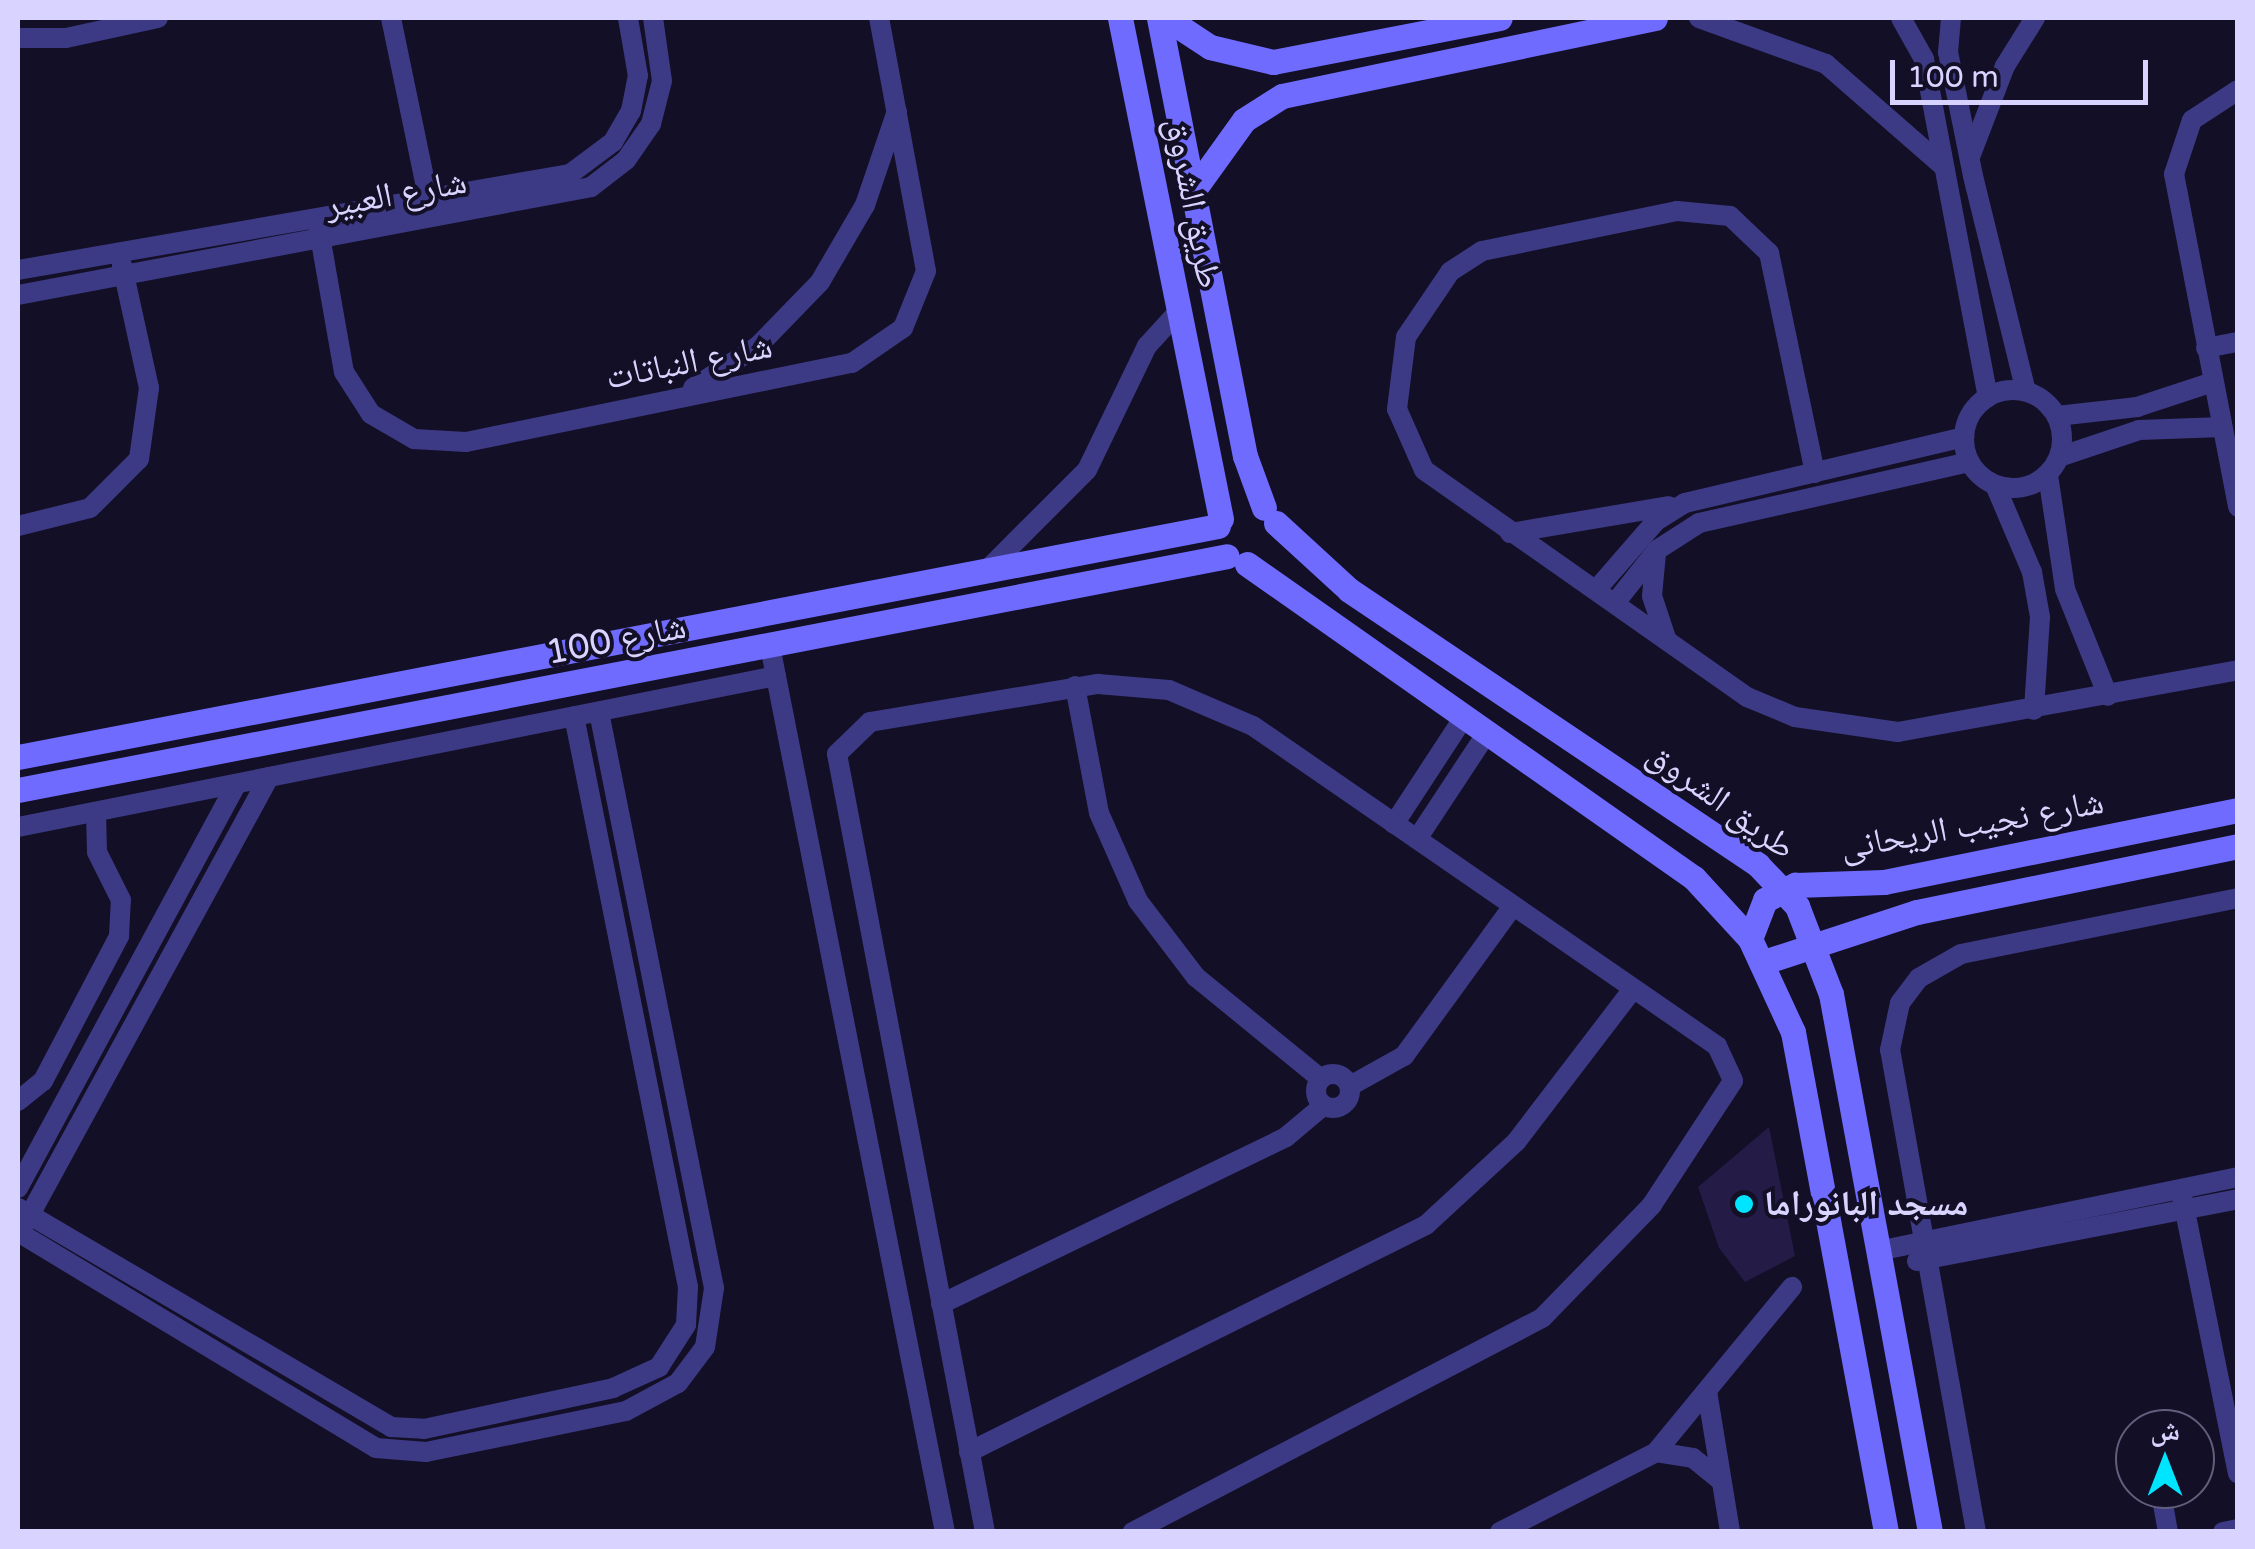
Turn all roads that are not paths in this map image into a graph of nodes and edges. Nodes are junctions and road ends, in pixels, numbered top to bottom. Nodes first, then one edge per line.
1 (158, 18) edge
2 (391, 18) edge
3 (628, 18) edge
4 (653, 18) edge
5 (879, 18) edge
6 (1120, 18) edge
7 (1163, 18) edge
8 (1500, 18) edge
9 (1655, 18) edge
10 (1699, 18) edge
11 (1900, 18) edge
12 (1951, 18) edge
13 (2036, 18) edge
14 (1613, 22) edge
15 (1404, 28) edge
16 (18, 38) edge
17 (1330, 55) junction
18 (1337, 82) junction
19 (2238, 90) edge
20 (898, 109) junction
21 (1971, 168) junction
22 (1947, 175) junction
23 (1193, 191) junction
24 (431, 210) junction
25 (318, 229) junction
26 (122, 263) junction
27 (18, 270) edge
28 (18, 295) edge
29 (1179, 311) junction
30 (2238, 342) edge
31 (2206, 348) junction
32 (2213, 382) junction
33 (2026, 392) junction
34 (678, 396) junction
35 (1988, 397) junction
36 (2057, 416) junction
37 (2222, 427) junction
38 (1964, 437) junction
39 (2232, 455) edge
40 (1969, 462) junction
41 (2054, 466) junction
42 (1815, 473) junction
43 (1994, 485) junction
44 (1685, 503) junction
45 (2238, 507) edge
46 (1270, 516) junction
47 (1220, 522) junction
48 (18, 526) edge
49 (1510, 533) junction
50 (1657, 550) junction
51 (1237, 560) junction
52 (987, 570) junction
53 (1596, 590) junction
54 (1615, 603) junction
55 (1668, 642) junction
56 (770, 646) junction
57 (2238, 670) edge
58 (776, 676) junction
59 (1075, 686) junction
60 (2108, 696) junction
61 (2034, 710) junction
62 (599, 712) junction
63 (574, 716) junction
64 (1464, 717) junction
65 (1487, 733) junction
66 (18, 757) edge
67 (269, 777) junction
68 (236, 784) junction
69 (18, 790) edge
70 (96, 812) junction
71 (2228, 812) edge
72 (1394, 824) junction
73 (18, 827) edge
74 (1417, 839) junction
75 (2232, 847) edge
76 (1950, 869) junction
77 (1782, 888) junction
78 (2238, 898) edge
79 (1960, 903) junction
80 (1513, 906) junction
81 (1750, 939) junction
82 (1818, 946) junction
83 (1764, 962) junction
84 (102, 972) junction
85 (1633, 989) junction
86 (137, 990) junction
87 (657, 1003) junction
88 (634, 1008) junction
89 (59, 1052) junction
90 (84, 1069) junction
91 (1320, 1079) junction
92 (1350, 1086) junction
93 (18, 1101) edge
94 (1323, 1106) junction
95 (2238, 1178) edge
96 (18, 1188) edge
97 (2238, 1198) edge
98 (2183, 1199) junction
99 (24, 1209) edge
100 (19, 1232) edge
101 (1926, 1252) junction
102 (1880, 1262) junction
103 (1838, 1271) junction
104 (1792, 1287) dead end
105 (941, 1304) junction
106 (1707, 1391) junction
107 (969, 1452) junction
108 (1656, 1452) junction
109 (2238, 1473) edge
110 (1721, 1481) junction
111 (2238, 1529) edge
112 (944, 1532) edge
113 (985, 1532) edge
114 (1132, 1532) edge
115 (1500, 1532) edge
116 (1730, 1532) edge
117 (1886, 1532) edge
118 (1930, 1532) edge
119 (1976, 1532) edge
120 (2223, 1532) edge

1 - 16 street
2 - 24 street
3 - 24 street, شارع العبير
4 - 24 street, شارع العبير
5 - 20 street, شارع النباتات
6 - 29 street, طريق الشروق
7 - 17 street
7 - 23 street, طريق الشروق
8 - 15 street
9 - 14 street
10 - 22 street
11 - 22 street
12 - 21 street
13 - 21 street
14 - 18 street
15 - 17 street
17 - 18 street
18 - 23 street
19 - 31 street
20 - 34 street
20 - 34 street, شارع النباتات
21 - 22 street
21 - 33 street
22 - 35 street
23 - 46 street, طريق الشروق
24 - 25 street, شارع العبير
25 - 26 street, شارع العبير
25 - 34 street, شارع النباتات
26 - 27 street, شارع العبير
26 - 28 street, شارع العبير
26 - 48 street
29 - 47 street, طريق الشروق
29 - 52 street
30 - 31 street
31 - 32 street
32 - 36 street
32 - 37 street
33 - 35 street
33 - 36 street
35 - 38 street
36 - 41 street
37 - 39 street
37 - 41 street
38 - 40 street
38 - 42 street
39 - 45 street
40 - 43 street
40 - 50 street
41 - 43 street
41 - 60 street
42 - 44 street
42 - 49 street
43 - 61 street
44 - 49 street
44 - 53 street
46 - 47 street, شارع 100
46 - 51 street
46 - 77 street, طريق الشروق
47 - 51 street, طريق الشروق
47 - 52 street, شارع 100
49 - 53 street
50 - 54 street
50 - 55 street
51 - 56 street, شارع 100
51 - 64 street
52 - 66 street, شارع 100
53 - 54 street
54 - 55 street
55 - 61 street
56 - 58 street
56 - 69 street, شارع 100
57 - 60 street
58 - 62 street
58 - 112 street
59 - 72 street
59 - 91 street
59 - 105 street
60 - 61 street
62 - 63 street
62 - 87 street
63 - 67 street
63 - 88 street
64 - 65 street
64 - 72 street
65 - 74 street
65 - 81 street
67 - 68 street
67 - 86 street
68 - 70 street
68 - 86 street
70 - 73 street
70 - 84 street
71 - 75 street
71 - 76 street, شارع نجيب الريحانى
72 - 74 street
74 - 80 street
75 - 79 street, شارع نجيب الريحانى
76 - 77 street, شارع نجيب الريحانى
76 - 79 street
77 - 81 street
77 - 82 street, طريق الشروق
78 - 101 street
79 - 82 street, شارع نجيب الريحانى
80 - 85 street
80 - 92 street
81 - 83 street
82 - 83 street, شارع نجيب الريحانى
82 - 102 street, طريق الشروق
83 - 103 street
84 - 86 street
84 - 89 street
85 - 107 street
85 - 114 street
86 - 90 street
86 - 99 street
87 - 88 street
87 - 100 street
88 - 99 street
89 - 90 street
89 - 93 street
90 - 96 street
91 - 92 street
91 - 94 street
92 - 94 street
94 - 105 street
95 - 98 street
97 - 98 street
98 - 101 street
98 - 109 street
99 - 100 street
101 - 102 street
101 - 119 street
102 - 103 street
102 - 118 street, طريق الشروق
103 - 117 street
104 - 106 street
105 - 107 street
106 - 108 street
106 - 110 street
107 - 113 street
108 - 110 street
108 - 115 street
110 - 116 street
111 - 120 street

